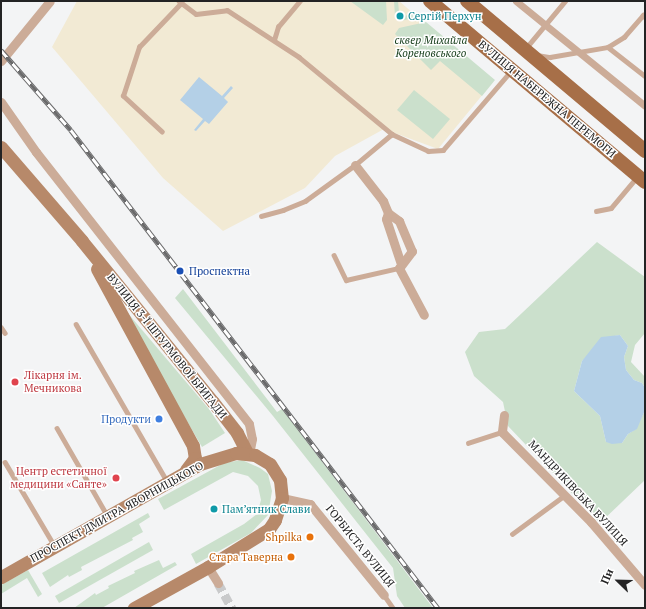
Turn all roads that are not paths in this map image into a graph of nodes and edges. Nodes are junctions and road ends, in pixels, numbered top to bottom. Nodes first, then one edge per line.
1 (50, 1) edge
2 (300, 1) edge
3 (430, 1) edge
4 (467, 1) edge
5 (516, 1) edge
6 (566, 1) edge
7 (180, 2) edge
8 (645, 17) edge
9 (545, 25) junction
10 (274, 40) junction
11 (608, 47) junction
12 (578, 51) junction
13 (528, 52) junction
14 (1, 61) edge
15 (512, 70) junction
16 (645, 76) edge
17 (586, 101) junction
18 (1, 102) edge
19 (645, 106) edge
20 (571, 119) junction
21 (162, 132) dead end
22 (392, 134) junction
23 (1, 147) edge
24 (645, 151) edge
25 (355, 165) junction
26 (641, 179) edge
27 (596, 211) dead end
28 (388, 213) junction
29 (260, 216) dead end
30 (82, 241) junction
31 (334, 255) dead end
32 (400, 266) junction
33 (424, 315) dead end
34 (76, 324) dead end
35 (1, 327) edge
36 (5, 333) dead end
37 (504, 415) dead end
38 (57, 428) dead end
39 (502, 432) junction
40 (468, 443) dead end
41 (248, 453) junction
42 (6, 462) dead end
43 (184, 473) junction
44 (168, 482) junction
45 (565, 496) junction
46 (282, 498) junction
47 (108, 517) junction
48 (512, 534) dead end
49 (55, 546) junction
50 (208, 567) junction
51 (1, 577) edge
52 (218, 583) tunnel mouth
53 (645, 585) edge
54 (384, 595) joint
55 (134, 608) edge
56 (394, 608) edge

1 - 14 street
2 - 10 lane
3 - 15 main road, ВУЛИЦЯ НАБЕРЕЖНА ПЕРЕМОГИ
4 - 13 main road
5 - 9 street
6 - 9 lane
7 - 10 lane
7 - 21 lane
8 - 11 lane
9 - 12 street
9 - 13 lane
10 - 22 lane
11 - 12 lane
11 - 16 lane
12 - 13 lane
12 - 19 street
13 - 17 main road
15 - 20 main road, ВУЛИЦЯ НАБЕРЕЖНА ПЕРЕМОГИ
15 - 22 lane
17 - 20 main road
17 - 24 main road
18 - 41 street
20 - 26 main road, ВУЛИЦЯ НАБЕРЕЖНА ПЕРЕМОГИ
22 - 25 lane
23 - 30 main road, ВУЛИЦЯ 3-Ї ШТУРМОВОЇ БРИГАДИ
25 - 28 street
25 - 29 lane
26 - 27 lane
28 - 32 street
28 - 32 street
30 - 41 main road, ВУЛИЦЯ 3-Ї ШТУРМОВОЇ БРИГАДИ
30 - 43 main road, ВУЛИЦЯ 3-Ї ШТУРМОВОЇ БРИГАДИ
31 - 32 lane
32 - 33 street
34 - 44 lane
35 - 36 lane
37 - 39 street
38 - 47 lane
39 - 40 lane
39 - 45 street, МАНДРИКІВСЬКА ВУЛИЦЯ
41 - 43 main road, ПРОСПЕКТ ДМИТРА ЯВОРНИЦЬКОГО
41 - 46 main road, ПРОСПЕКТ ДМИТРА ЯВОРНИЦЬКОГО
42 - 49 lane
43 - 44 main road, ПРОСПЕКТ ДМИТРА ЯВОРНИЦЬКОГО
44 - 47 main road, ПРОСПЕКТ ДМИТРА ЯВОРНИЦЬКОГО
45 - 48 lane
45 - 53 street, МАНДРИКІВСЬКА ВУЛИЦЯ
46 - 50 main road
46 - 54 street, ГОРБИСТА ВУЛИЦЯ
47 - 49 main road, ПРОСПЕКТ ДМИТРА ЯВОРНИЦЬКОГО
49 - 51 main road, ПРОСПЕКТ ДМИТРА ЯВОРНИЦЬКОГО
50 - 52 street
50 - 55 main road
54 - 56 lane, ГОРБИСТА ВУЛИЦЯ

